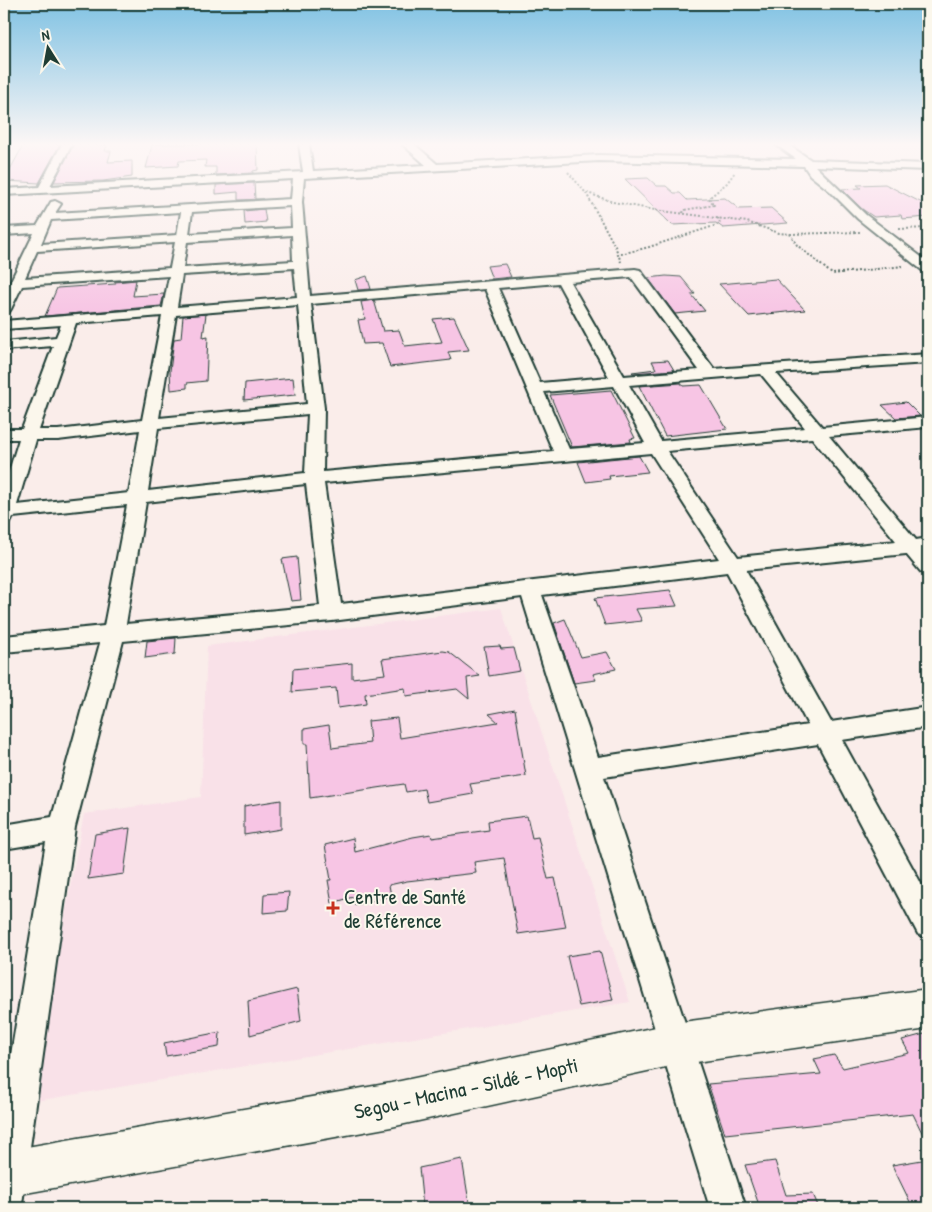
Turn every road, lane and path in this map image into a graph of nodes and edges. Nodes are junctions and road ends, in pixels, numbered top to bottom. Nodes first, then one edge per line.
1 (57, 201) edge
2 (118, 201) edge
3 (590, 201) edge
4 (609, 201) edge
5 (711, 201) edge
6 (846, 201) edge
7 (296, 202) joint
8 (187, 208) junction
9 (112, 213) junction
10 (683, 213) junction
11 (47, 216) junction
12 (718, 218) junction
13 (41, 229) junction
14 (4, 231) edge
15 (298, 231) junction
16 (181, 238) junction
17 (101, 243) junction
18 (32, 248) junction
19 (617, 255) junction
20 (300, 264) junction
21 (926, 267) edge
22 (92, 269) junction
23 (175, 272) junction
24 (635, 274) junction
25 (562, 279) junction
26 (490, 285) junction
27 (11, 289) edge
28 (303, 300) junction
29 (4, 309) edge
30 (168, 311) junction
31 (70, 319) junction
32 (4, 325) edge
33 (63, 341) junction
34 (4, 346) edge
35 (928, 358) edge
36 (765, 369) junction
37 (709, 373) junction
38 (619, 381) junction
39 (534, 388) junction
40 (316, 408) junction
41 (928, 422) edge
42 (151, 424) junction
43 (816, 431) junction
44 (4, 434) edge
45 (30, 434) junction
46 (655, 446) junction
47 (563, 454) junction
48 (314, 478) junction
49 (138, 498) junction
50 (5, 514) edge
51 (920, 545) edge
52 (733, 564) junction
53 (928, 566) edge
54 (530, 588) junction
55 (332, 613) junction
56 (114, 633) junction
57 (4, 644) edge
58 (928, 717) edge
59 (823, 732) junction
60 (589, 769) junction
61 (62, 827) junction
62 (4, 837) edge
63 (928, 924) edge
64 (928, 1009) edge
65 (675, 1044) junction
66 (6, 1184) edge
67 (728, 1208) edge

1 - 11 street
2 - 9 street
3 - 19 path
4 - 10 path
5 - 10 path
6 - 21 street
7 - 8 street
7 - 15 street
8 - 9 street
8 - 16 street
9 - 11 street
9 - 17 street
10 - 12 path
11 - 13 street
12 - 19 path
12 - 21 path
13 - 14 street
13 - 18 street
15 - 16 street
15 - 20 street
16 - 17 street
16 - 23 street
17 - 18 street
17 - 22 street
18 - 27 street
19 - 24 path
20 - 23 street
20 - 28 street
22 - 23 street
22 - 27 street
23 - 30 street
24 - 25 street
24 - 37 street
25 - 26 street
25 - 38 street
26 - 28 street
26 - 39 street
27 - 29 street
28 - 30 street
28 - 40 street
30 - 31 street
30 - 42 street
31 - 32 street
31 - 33 street
33 - 34 street
33 - 45 street
35 - 36 street
36 - 37 street
36 - 43 street
37 - 38 street
38 - 39 street
38 - 46 street
39 - 47 street
40 - 42 street
40 - 48 street
41 - 43 street
42 - 45 street
42 - 49 street
43 - 46 street
43 - 51 street
44 - 45 street
45 - 50 street
46 - 47 street
46 - 52 street
47 - 48 street
48 - 49 street
48 - 55 street
49 - 50 street
49 - 56 street
51 - 52 street
51 - 53 street
52 - 54 street
52 - 59 street
54 - 55 street
54 - 60 street
55 - 56 street
56 - 57 street
56 - 61 street
58 - 59 street
59 - 60 street
59 - 63 street
60 - 65 street
61 - 62 street
61 - 66 street
64 - 65 main road, Segou - Macina - Sildé - Mopti
65 - 66 main road, Segou - Macina - Sildé - Mopti
65 - 67 street

